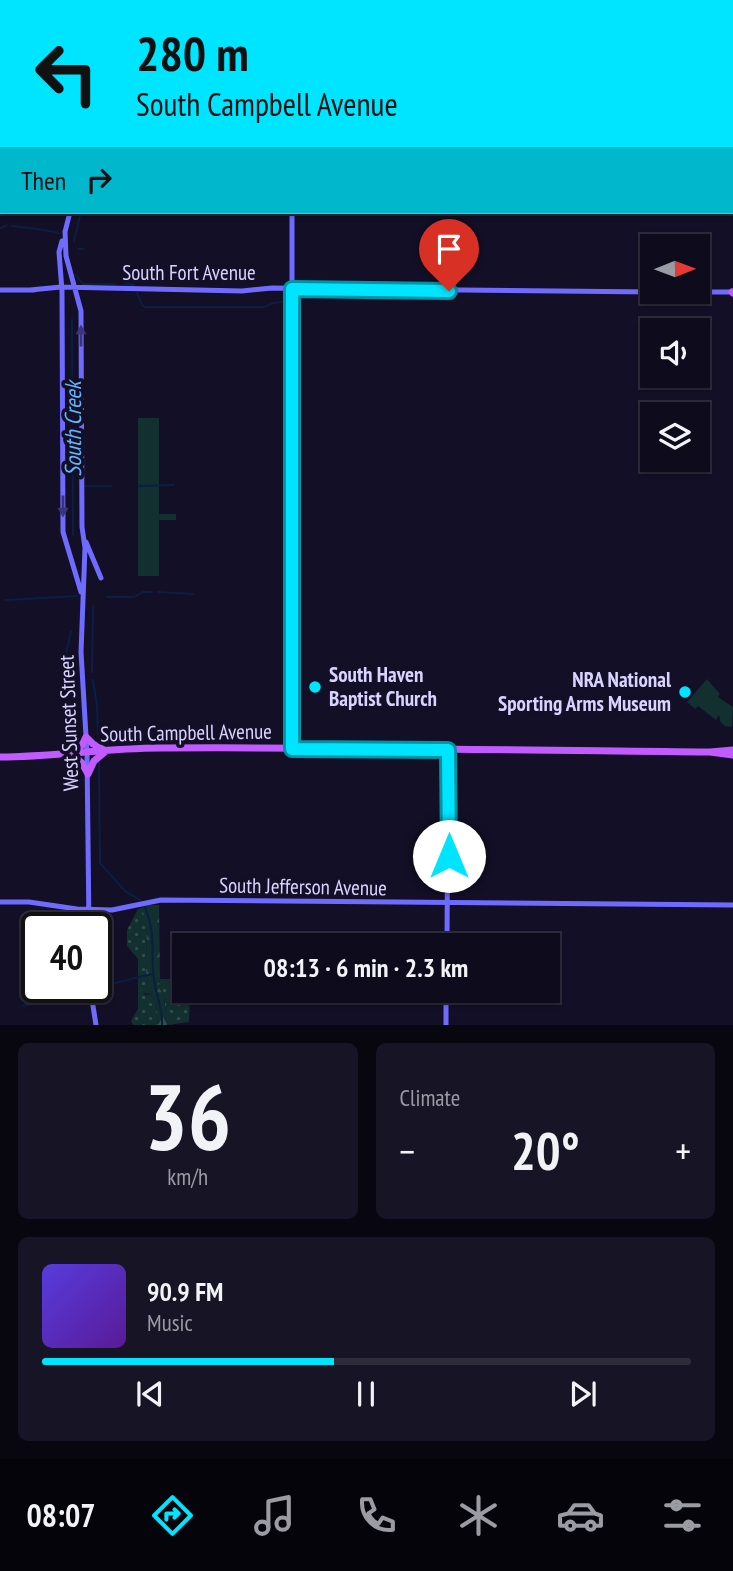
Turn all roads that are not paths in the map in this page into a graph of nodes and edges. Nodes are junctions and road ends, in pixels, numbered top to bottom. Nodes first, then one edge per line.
1 (69, 214) edge
2 (292, 214) edge
3 (65, 230) junction
4 (61, 289) junction
5 (76, 289) junction
6 (103, 289) junction
7 (292, 289) junction
8 (0, 290) edge
9 (87, 290) junction
10 (640, 292) edge
11 (710, 292) edge
12 (733, 293) edge
13 (81, 311) junction
14 (82, 527) junction
15 (100, 578) dead end
16 (83, 602) junction
17 (86, 737) junction
18 (292, 749) junction
19 (448, 750) junction
20 (106, 751) junction
21 (88, 753) junction
22 (72, 754) junction
23 (732, 754) edge
24 (0, 757) edge
25 (88, 774) junction
26 (0, 902) edge
27 (449, 904) junction
28 (733, 905) edge
29 (89, 910) junction
30 (448, 933) edge
31 (92, 1003) edge
32 (446, 1003) edge
33 (96, 1025) edge
34 (446, 1025) edge

1 - 3 street, West Sunset Street
2 - 7 street
3 - 4 street, West Sunset Street
3 - 5 street, West Sunset Street
4 - 5 street, South Fort Avenue
4 - 8 street, South Fort Avenue
4 -> 16 street, West Sunset Street
5 - 6 street, South Fort Avenue
5 - 9 street, South Fort Avenue
5 - 13 street, West Sunset Street
6 - 7 street, South Fort Avenue
6 - 9 street, South Fort Avenue
7 - 10 street, South Fort Avenue
7 - 18 street
9 - 13 street
11 - 12 street
14 -> 13 street, West Sunset Street
14 - 15 street
14 - 16 street, West Sunset Street
16 - 17 street, West Sunset Street
17 - 20 main road
17 - 21 street, West Sunset Street
17 - 22 main road
18 - 19 main road, South Campbell Avenue
18 - 20 main road, South Campbell Avenue
19 - 23 main road, South Campbell Avenue
19 - 27 street
20 - 21 main road, South Campbell Avenue
20 - 25 main road
21 - 22 main road, South Campbell Avenue
21 - 25 street, West Sunset Street
22 - 24 main road, South Campbell Avenue
22 - 25 main road
25 - 29 street, West Sunset Street
26 - 29 street, South Jefferson Avenue
27 - 28 street, South Jefferson Avenue
27 - 29 street, South Jefferson Avenue
27 - 30 street
31 - 33 street
32 - 34 street

